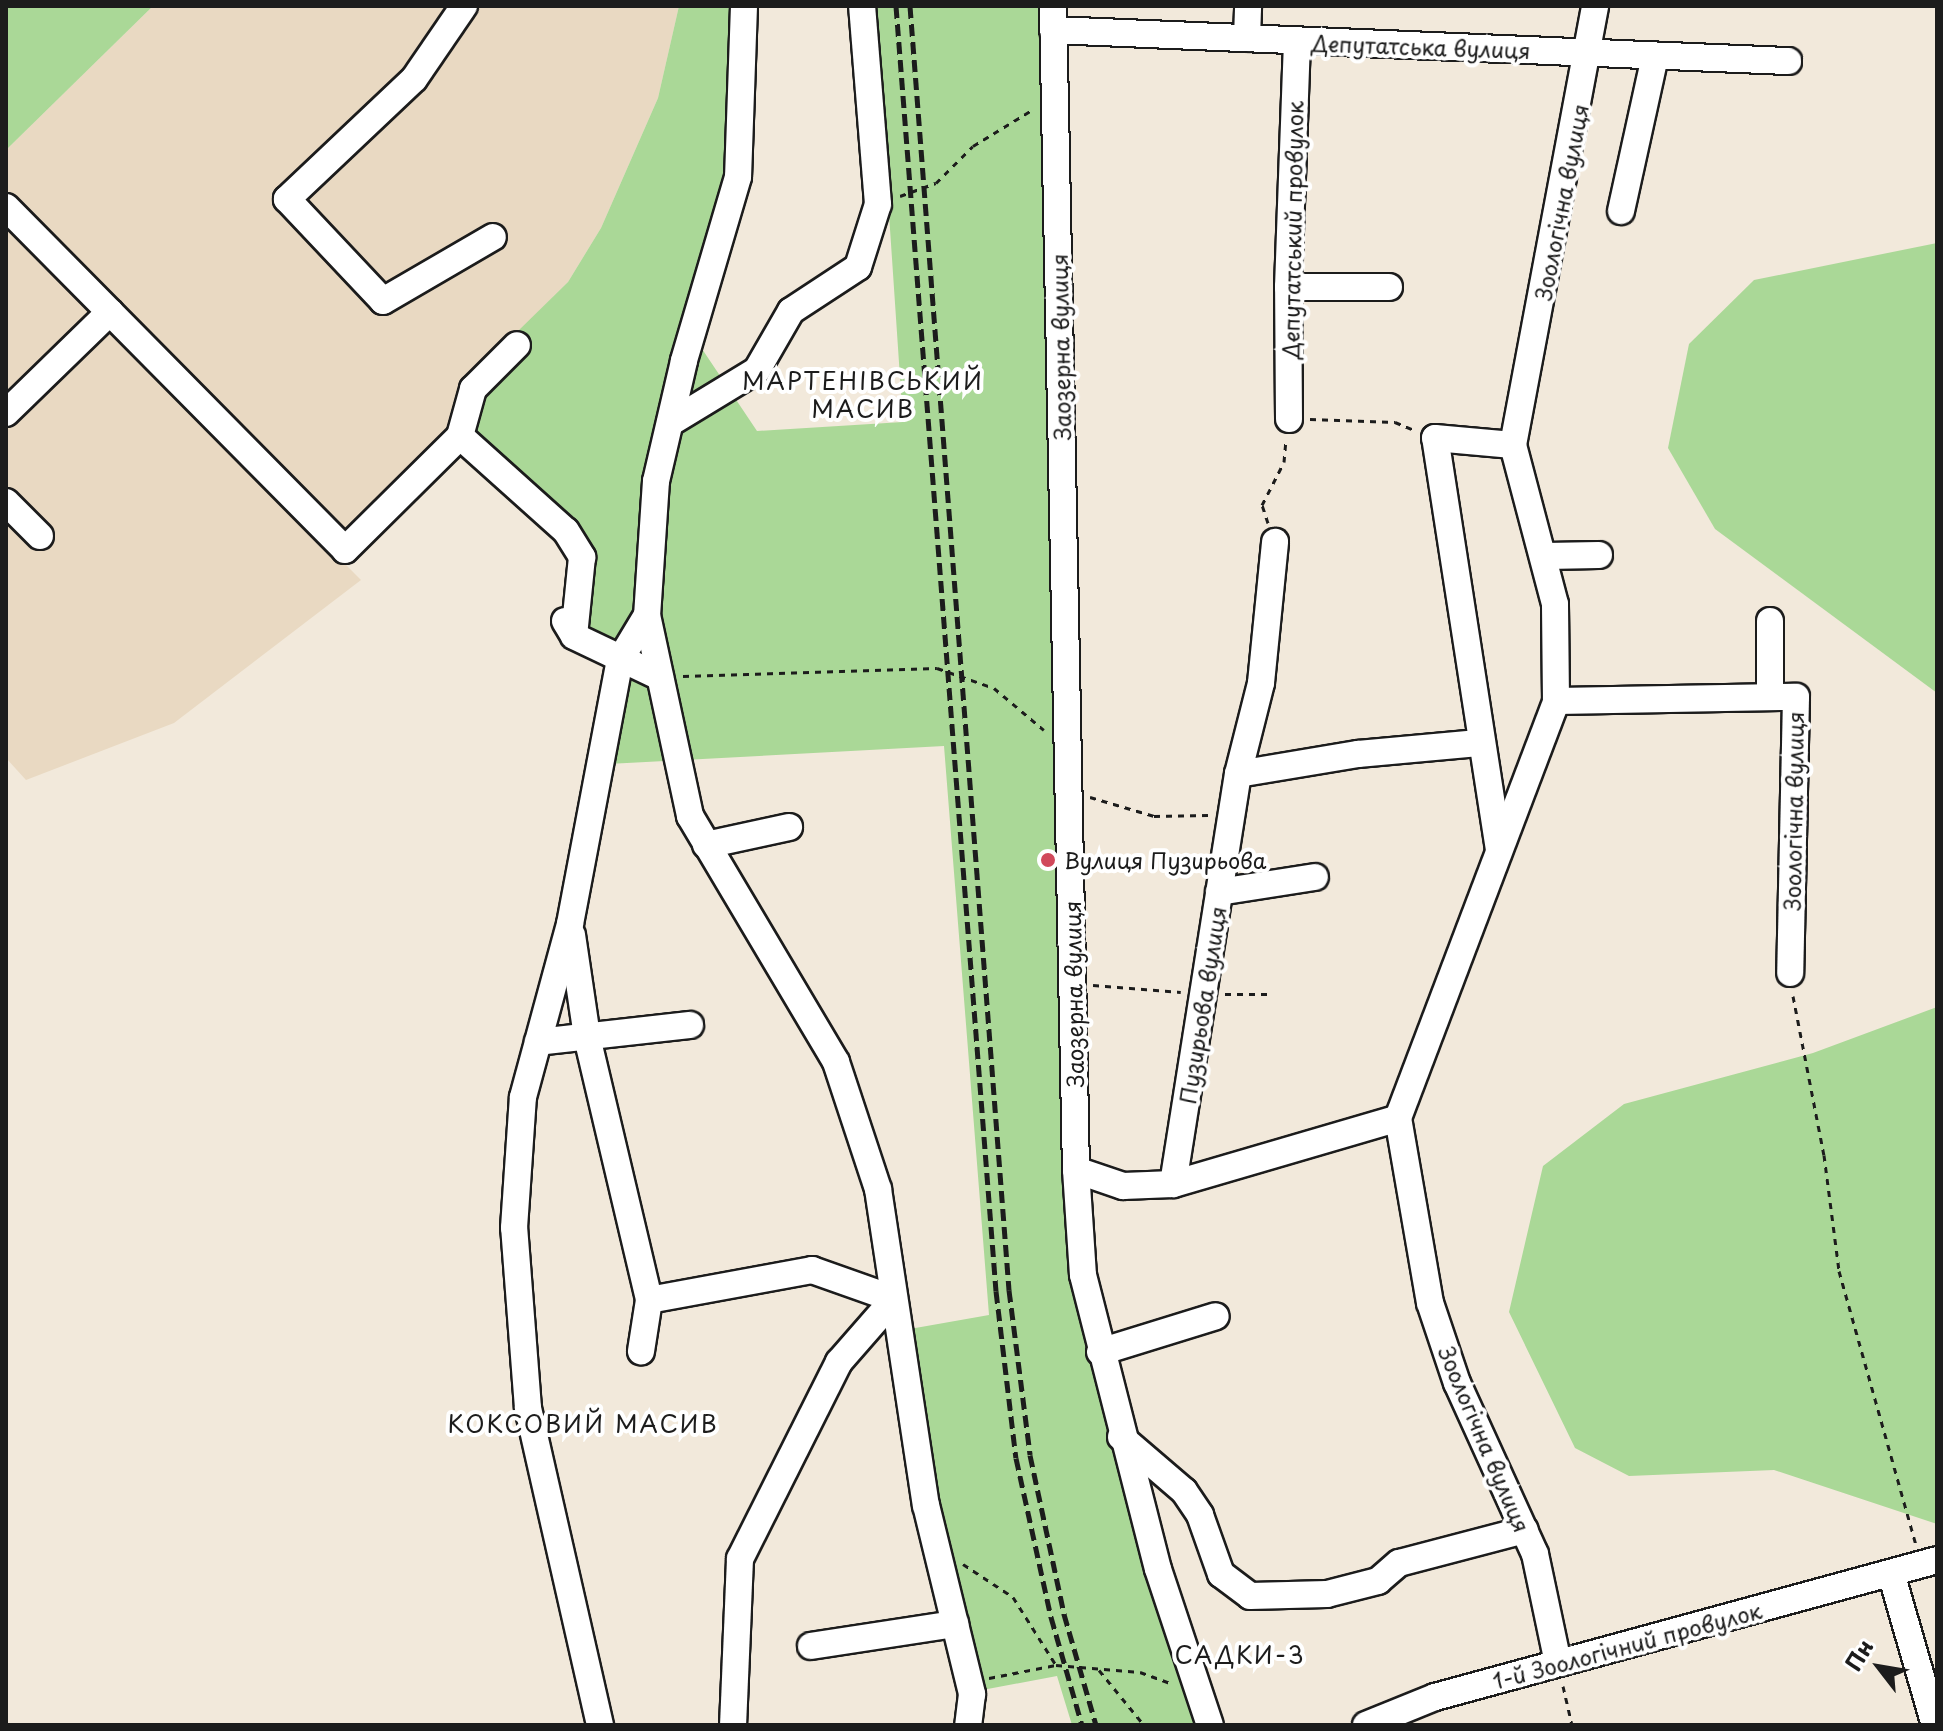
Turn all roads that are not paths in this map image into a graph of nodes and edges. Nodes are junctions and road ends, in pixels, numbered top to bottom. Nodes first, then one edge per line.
1 (464, 6) edge
2 (744, 6) edge
3 (862, 6) edge
4 (1248, 6) edge
5 (1595, 6) edge
6 (1053, 18) edge
7 (1247, 38) junction
8 (1297, 40) junction
9 (1590, 53) junction
10 (1655, 56) junction
11 (1788, 61) dead end
12 (6, 207) edge
13 (1621, 211) dead end
14 (493, 237) dead end
15 (1288, 287) junction
16 (1389, 287) dead end
17 (110, 312) junction
18 (517, 345) dead end
19 (6, 413) edge
20 (1289, 419) road end
21 (670, 423) junction
22 (460, 436) junction
23 (1513, 445) junction
24 (6, 502) edge
25 (40, 536) dead end
26 (1275, 542) road end
27 (1599, 555) dead end
28 (1546, 556) junction
29 (647, 615) junction
30 (1770, 621) dead end
31 (620, 660) junction
32 (660, 677) junction
33 (1770, 697) junction
34 (1556, 701) junction
35 (1479, 743) junction
36 (1238, 774) junction
37 (789, 827) dead end
38 (706, 845) junction
39 (1499, 850) junction
40 (1315, 877) dead end
41 (1219, 892) junction
42 (570, 924) junction
43 (1790, 973) road end
44 (690, 1025) dead end
45 (587, 1037) junction
46 (538, 1042) junction
47 (1398, 1118) junction
48 (1076, 1170) junction
49 (1173, 1184) junction
50 (894, 1299) junction
51 (649, 1300) junction
52 (1216, 1316) dead end
53 (641, 1351) dead end
54 (1100, 1352) junction
55 (1121, 1437) junction
56 (1525, 1530) junction
57 (1929, 1562) edge
58 (1891, 1573) junction
59 (955, 1624) junction
60 (811, 1646) dead end
61 (1558, 1663) junction
62 (600, 1725) edge
63 (733, 1725) edge
64 (968, 1725) edge
65 (1210, 1725) edge
66 (1366, 1725) edge
67 (1935, 1725) edge

1 - 14 street
2 - 21 street
3 - 21 street
4 - 7 street
5 - 9 street, Зоологічна вулиця
6 - 7 street, Депутатська вулиця
6 - 48 street, Заозерна вулиця
7 - 8 street, Депутатська вулиця
8 - 9 street, Депутатська вулиця
8 - 15 street, Депутатський провулок
9 - 10 street, Депутатська вулиця
9 - 23 street, Зоологічна вулиця
10 - 11 street, Депутатська вулиця
10 - 13 street
12 - 17 street
15 - 16 street
15 - 20 street, Депутатський провулок
17 - 19 street
17 - 22 street
18 - 22 street
21 - 29 street
22 - 31 street
23 - 28 street, Зоологічна вулиця
23 - 35 street
24 - 25 street
26 - 36 street, Пузирьова вулиця
27 - 28 street
28 - 34 street, Зоологічна вулиця
29 - 31 street
29 - 32 street
30 - 33 street
31 - 32 street
31 - 42 street
32 - 38 street
33 - 34 street, Зоологічна вулиця
33 - 43 street, Зоологічна вулиця
34 - 39 street, Зоологічна вулиця
35 - 36 street
35 - 39 street
36 - 41 street, Пузирьова вулиця
37 - 38 street
38 - 50 street
39 - 47 street, Зоологічна вулиця
40 - 41 street
41 - 49 street, Пузирьова вулиця
42 - 45 street
42 - 46 street
44 - 45 street
45 - 46 street
45 - 51 street
46 - 62 street
47 - 49 street
47 - 56 street, Зоологічна вулиця
48 - 49 street
48 - 54 street, Заозерна вулиця
50 - 51 street
50 - 59 street
50 - 63 street
51 - 53 street
52 - 54 street
54 - 55 street, Заозерна вулиця
55 - 56 street
55 - 65 street, Заозерна вулиця
56 - 61 street, Зоологічна вулиця
57 - 58 street, 1-й Зоологічний провулок
58 - 61 street, 1-й Зоологічний провулок
58 - 67 street
59 - 60 street
59 - 64 street
61 - 66 street, 1-й Зоологічний провулок

